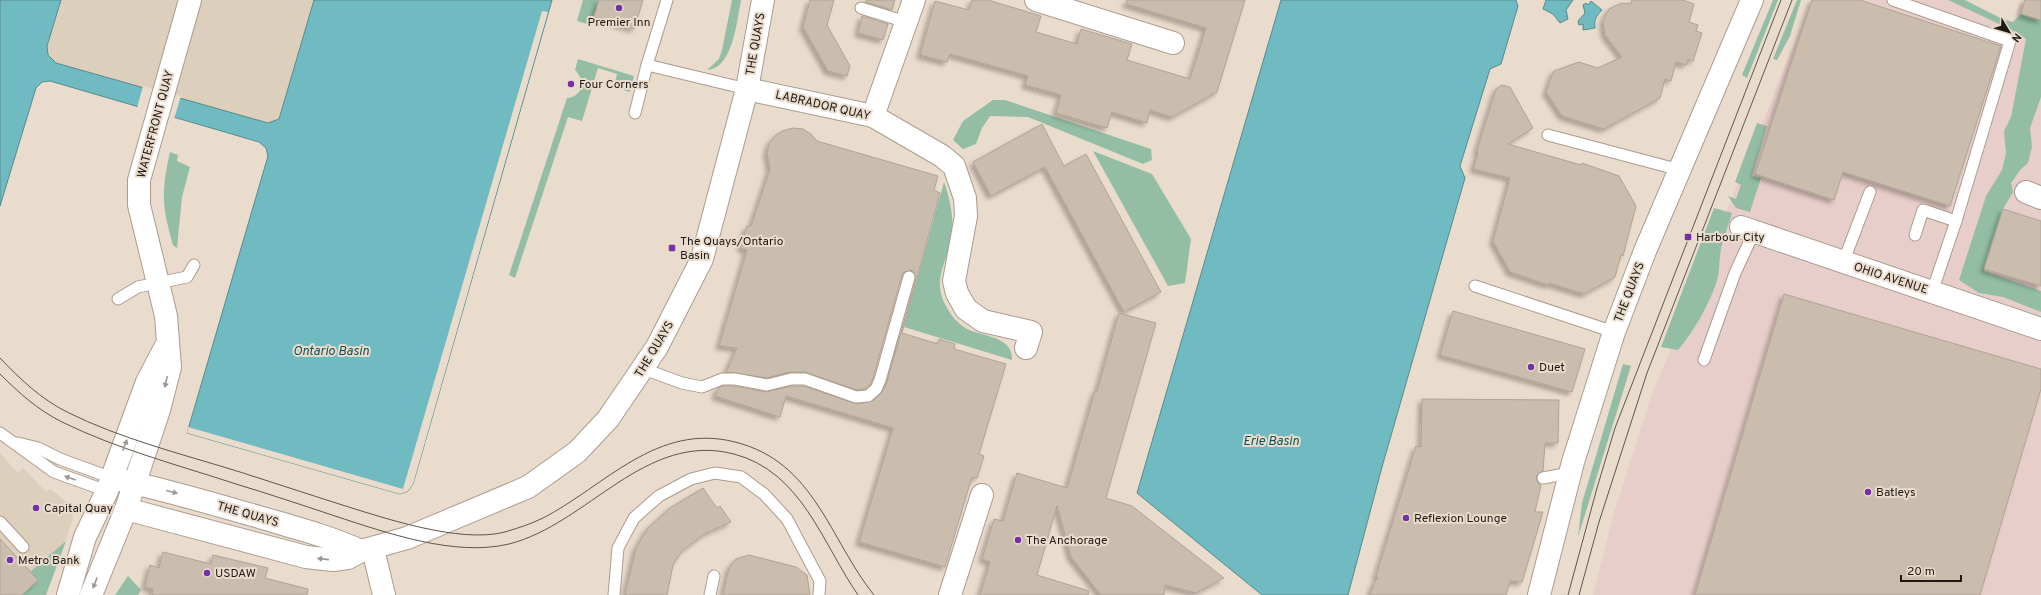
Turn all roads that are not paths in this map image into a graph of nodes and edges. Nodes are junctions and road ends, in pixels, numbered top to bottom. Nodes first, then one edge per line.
1 (190, 0) edge
2 (667, 0) edge
3 (763, 0) edge
4 (914, 0) edge
5 (1036, 0) edge
6 (1752, 0) edge
7 (1893, 0) edge
8 (861, 8) dead end
9 (906, 22) junction
10 (1173, 43) dead end
11 (647, 65) junction
12 (747, 88) junction
13 (635, 113) dead end
14 (873, 116) junction
15 (1548, 135) dead end
16 (1680, 170) junction
17 (1870, 192) dead end
18 (1956, 221) junction
19 (1748, 230) joint
20 (1915, 235) dead end
21 (1843, 263) junction
22 (194, 265) dead end
23 (909, 277) dead end
24 (157, 283) junction
25 (1475, 286) dead end
26 (1932, 292) junction
27 (118, 299) dead end
28 (2041, 329) edge
29 (1614, 332) junction
30 (1028, 340) dead end
31 (1704, 360) dead end
32 (644, 369) junction
33 (0, 433) edge
34 (1570, 473) junction
35 (1543, 478) dead end
36 (121, 492) junction
37 (982, 495) dead end
38 (0, 522) edge
39 (23, 547) dead end
40 (367, 550) junction
41 (714, 576) dead end
42 (68, 595) edge
43 (71, 595) edge
44 (91, 595) edge
45 (384, 595) edge
46 (614, 595) edge
47 (710, 595) edge
48 (819, 595) edge
49 (950, 595) edge
50 (1539, 595) edge

1 - 24 street, WATERFRONT QUAY
2 - 11 lane
3 - 12 street, THE QUAYS
4 - 9 street
5 - 10 street
6 - 16 street, THE QUAYS
7 - 18 lane
8 - 9 lane
9 - 14 street
11 - 12 lane
11 - 13 lane
12 - 14 street, LABRADOR QUAY
12 - 32 street, THE QUAYS
14 - 30 street, LABRADOR QUAY
15 - 16 lane
16 - 29 street, THE QUAYS
17 - 21 lane
18 - 20 lane
18 - 26 lane
19 - 21 street, OHIO AVENUE
19 - 31 lane
21 - 26 street, OHIO AVENUE
22 - 24 lane
23 - 32 lane
24 - 27 lane
24 - 36 street, WATERFRONT QUAY
25 - 29 lane
26 - 28 street, OHIO AVENUE
29 - 34 street, THE QUAYS
32 - 40 street, THE QUAYS
33 - 36 lane
34 - 35 lane
34 - 50 street, THE QUAYS
36 -> 40 street, THE QUAYS
40 -> 36 street, THE QUAYS
36 - 42 street
36 - 43 street
36 -> 44 street
37 - 49 street
38 - 39 lane
40 - 45 street
41 - 47 lane
46 - 48 lane

